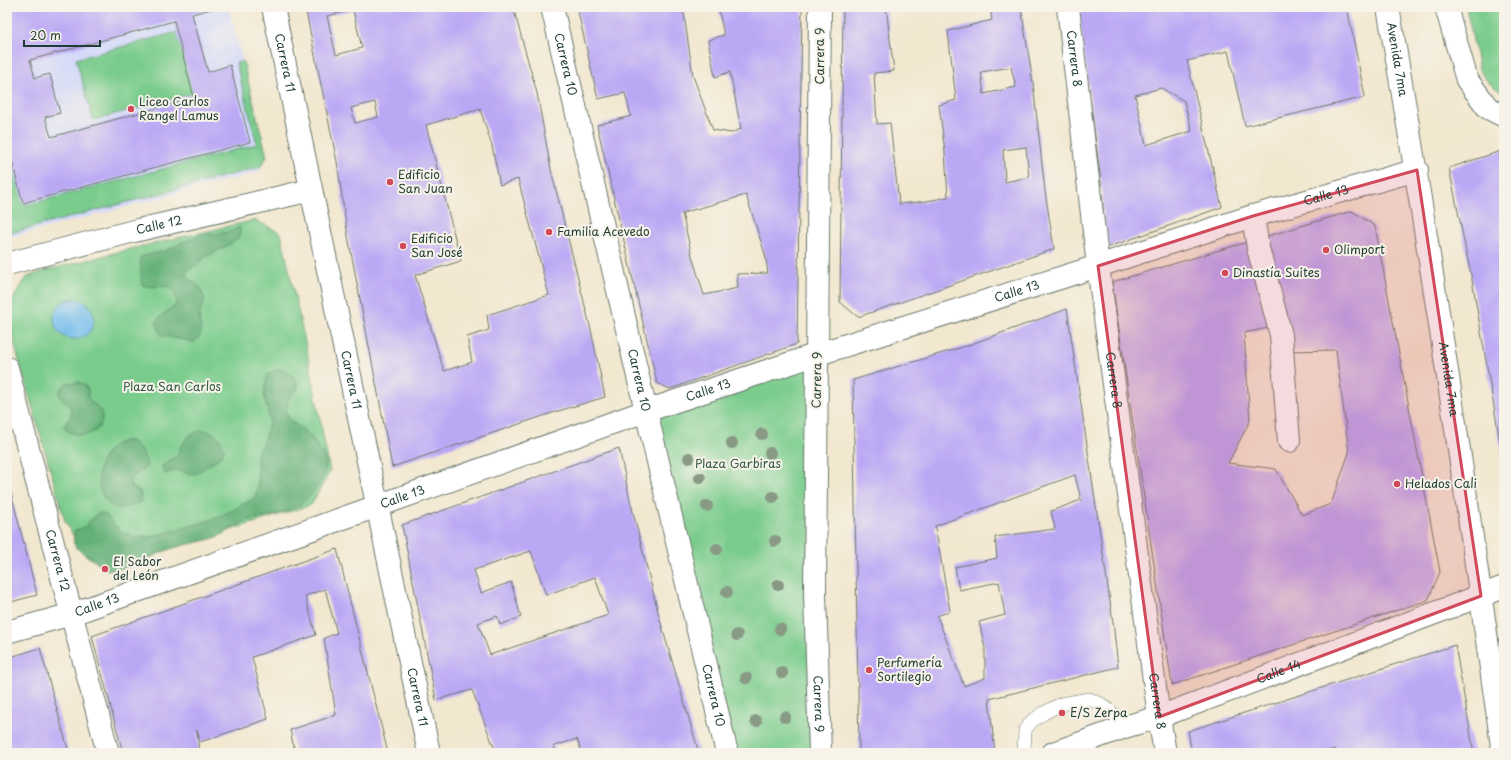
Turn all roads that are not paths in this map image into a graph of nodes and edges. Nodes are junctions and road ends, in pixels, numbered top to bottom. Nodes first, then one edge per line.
1 (273, 7) edge
2 (552, 7) edge
3 (820, 7) edge
4 (1068, 7) edge
5 (1388, 7) edge
6 (1446, 7) edge
7 (1504, 116) edge
8 (1417, 170) junction
9 (311, 190) junction
10 (1253, 216) junction
11 (7, 264) edge
12 (1098, 266) junction
13 (818, 354) junction
14 (7, 368) edge
15 (646, 412) junction
16 (1289, 441) dead end
17 (377, 506) junction
18 (1504, 587) edge
19 (1481, 596) junction
20 (72, 614) junction
21 (7, 632) edge
22 (1158, 717) junction
23 (1128, 726) junction
24 (108, 753) edge
25 (429, 753) edge
26 (727, 753) edge
27 (820, 753) edge
28 (1024, 753) edge
29 (1053, 753) edge
30 (1165, 753) edge
31 (1503, 753) edge

1 - 9 street, Carrera 11
2 - 15 street, Carrera 10
3 - 13 street, Carrera 9
4 - 12 street, Carrera 8
5 - 8 street, Avenida 7ma
6 - 7 street
8 - 10 street, Calle 13
8 - 19 street, Avenida 7ma
9 - 11 street, Calle 12
9 - 17 street, Carrera 11
10 - 12 street, Calle 13
10 - 16 street
12 - 13 street, Calle 13
12 - 22 street, Carrera 8
13 - 15 street, Calle 13
13 - 27 street, Carrera 9
14 - 20 street, Carrera 12
15 - 17 street, Calle 13
15 - 26 street, Carrera 10
17 - 20 street, Calle 13
17 - 25 street, Carrera 11
18 - 19 street, Calle 14
19 - 22 street, Calle 14
19 - 31 street, Avenida 7ma
20 - 21 street, Calle 13
20 - 24 street, Carrera 12
22 - 23 street, Calle 14
22 - 30 street, Carrera 8
23 - 28 lane
23 - 29 street, Calle 14

